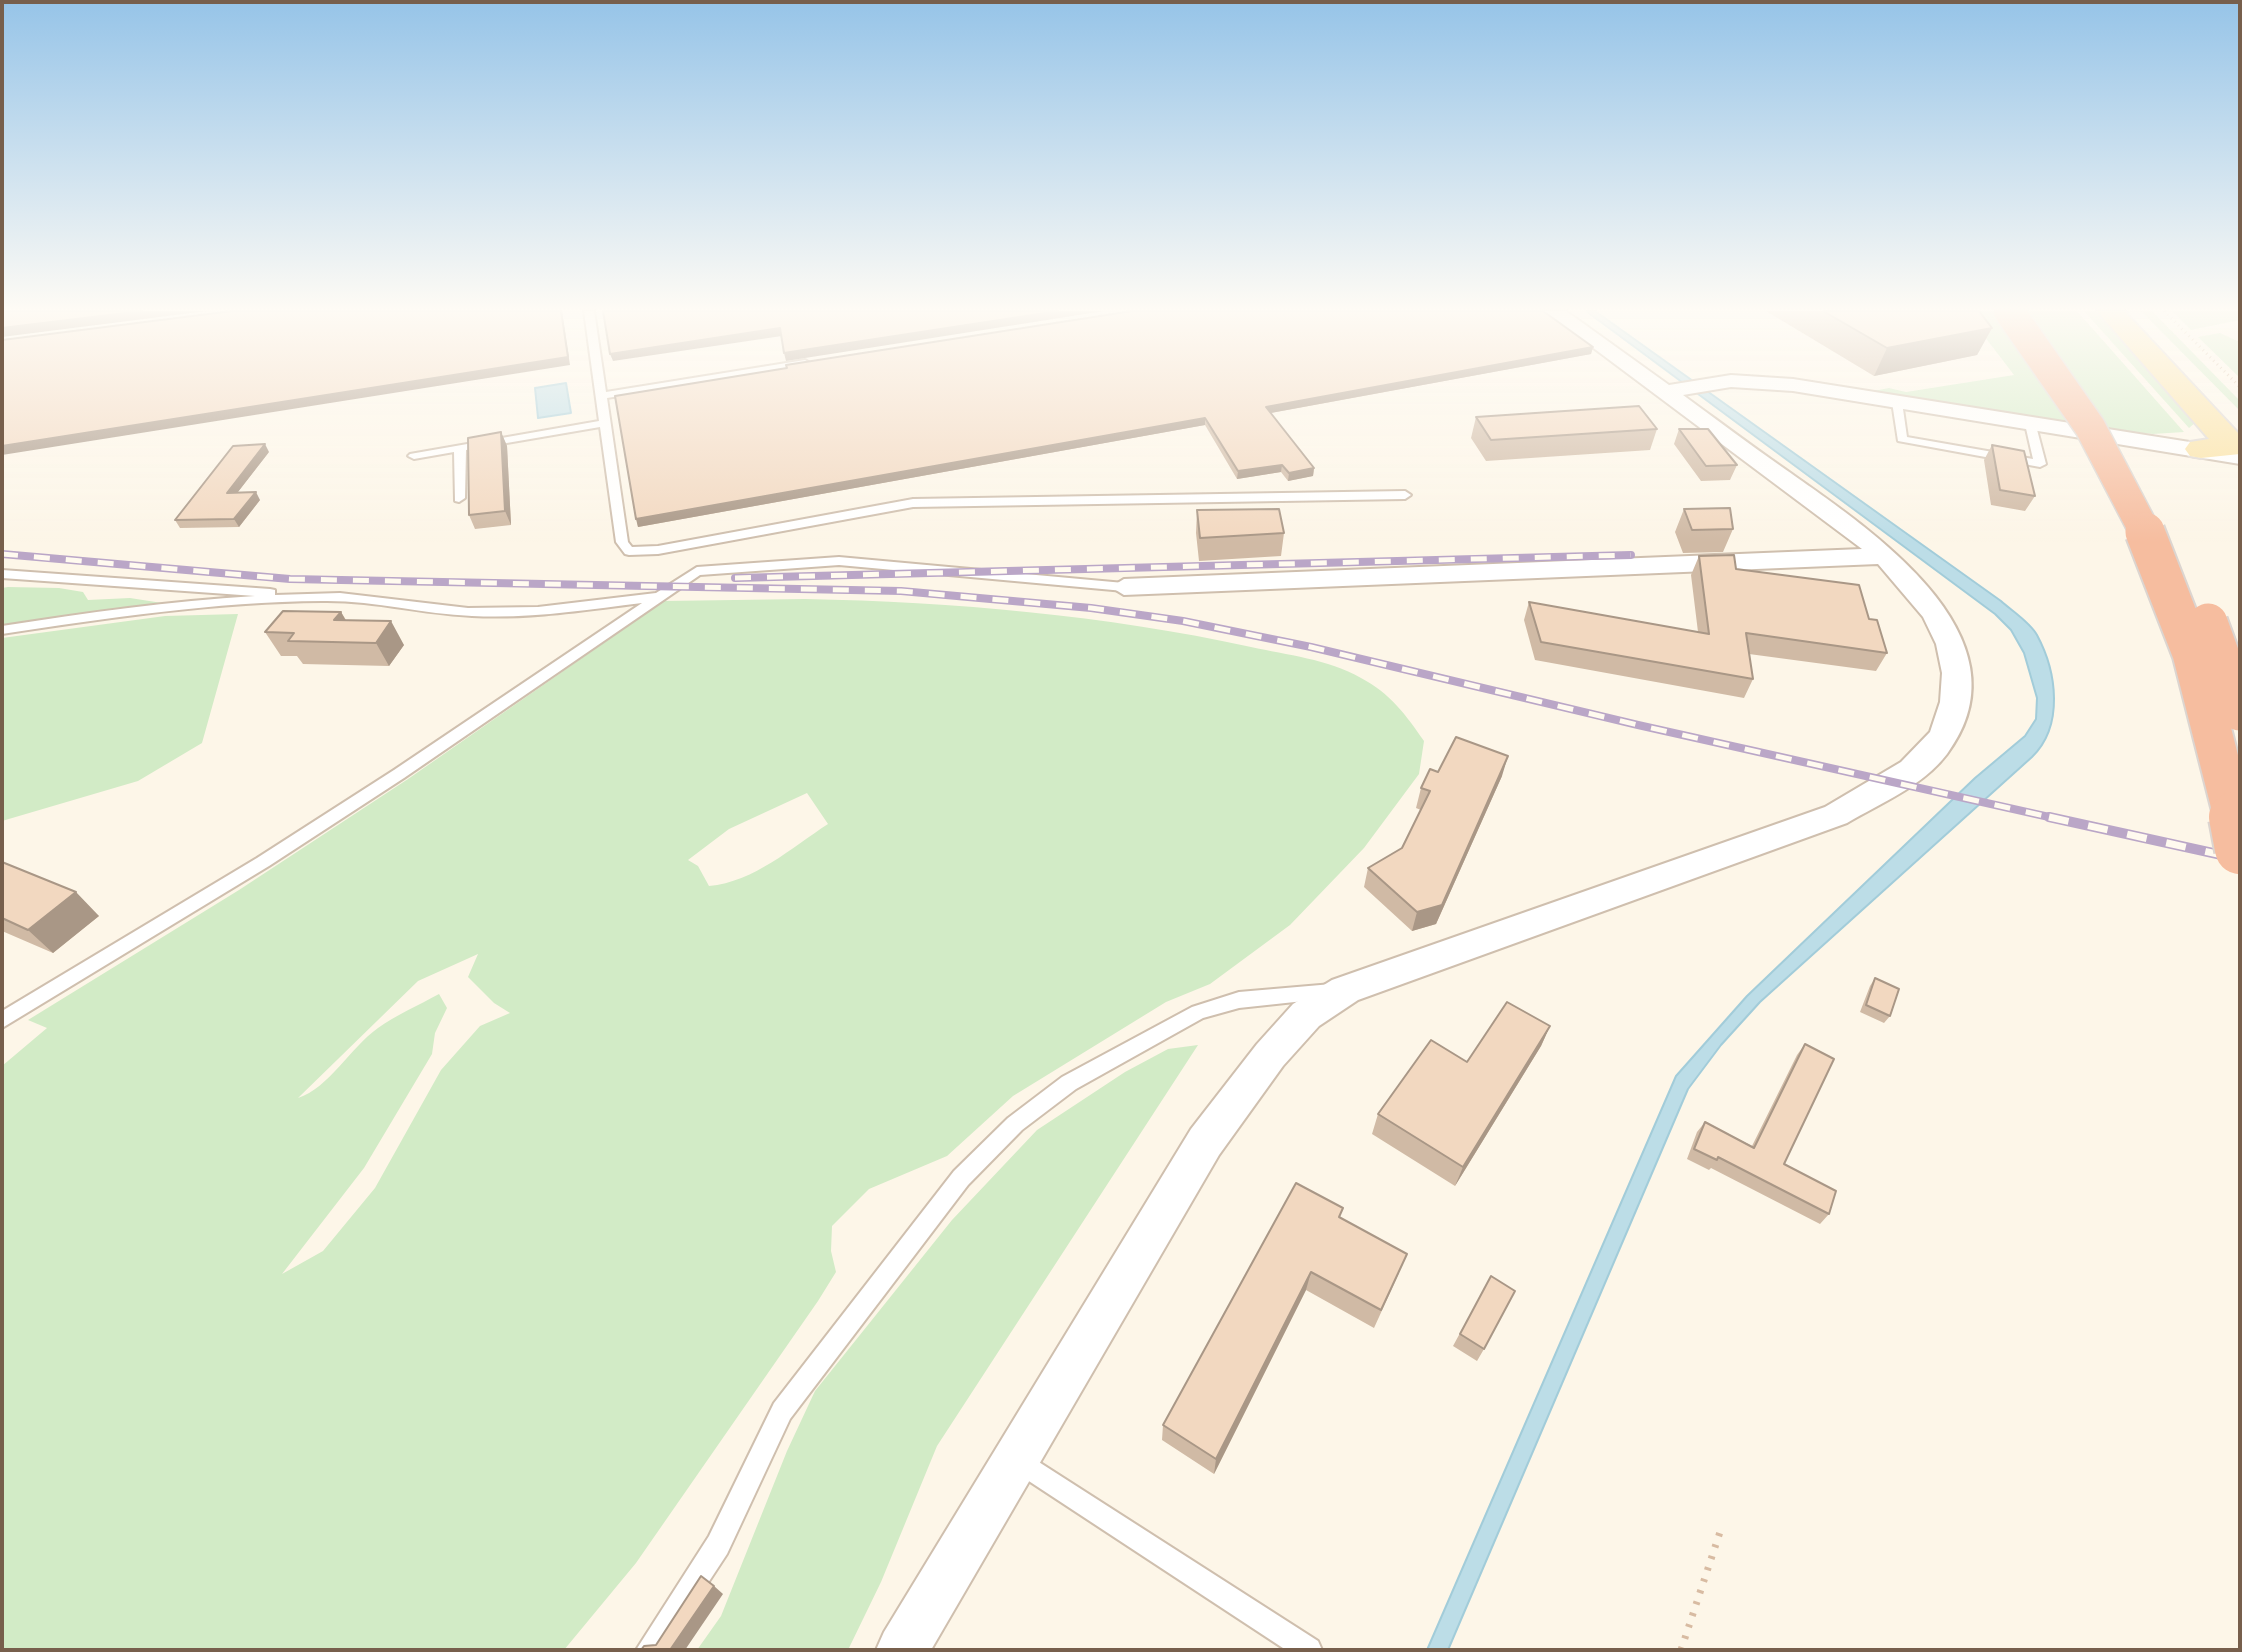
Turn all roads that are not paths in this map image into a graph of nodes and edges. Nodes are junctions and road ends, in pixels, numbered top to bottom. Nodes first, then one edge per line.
1 (601, 388) edge
2 (652, 388) edge
3 (1684, 388) edge
4 (1812, 388) edge
5 (2064, 388) edge
6 (2087, 388) edge
7 (2180, 388) edge
8 (2204, 388) edge
9 (602, 396) junction
10 (1897, 402) junction
11 (2031, 424) junction
12 (595, 425) junction
13 (2240, 426) edge
14 (460, 448) junction
15 (2201, 449) junction
16 (414, 456) dead end
17 (2240, 457) edge
18 (1405, 495) dead end
19 (459, 498) dead end
20 (1885, 556) junction
21 (2, 574) edge
22 (1124, 587) joint
23 (657, 596) junction
24 (323, 597) junction
25 (2, 630) edge
26 (2240, 711) edge
27 (2240, 849) edge
28 (1345, 990) junction
29 (2, 1020) edge
30 (1015, 1459) junction
31 (649, 1650) edge
32 (902, 1650) edge
33 (1309, 1650) edge

1 - 9 lane
2 - 9 lane
3 - 20 street
4 - 10 street
5 - 27 highway, bridge
6 - 26 highway, bridge
7 - 15 main road
8 - 13 main road
9 - 12 lane
10 - 11 street
10 - 11 lane
11 - 15 street
12 - 14 lane
12 - 18 lane
14 - 16 lane
14 - 19 lane
15 - 17 street
20 - 22 street
20 - 28 street
21 - 24 lane
22 - 23 lane
23 - 24 lane
23 - 29 lane
24 - 25 lane
28 - 30 street
28 - 31 lane
30 - 32 street
30 - 33 lane

